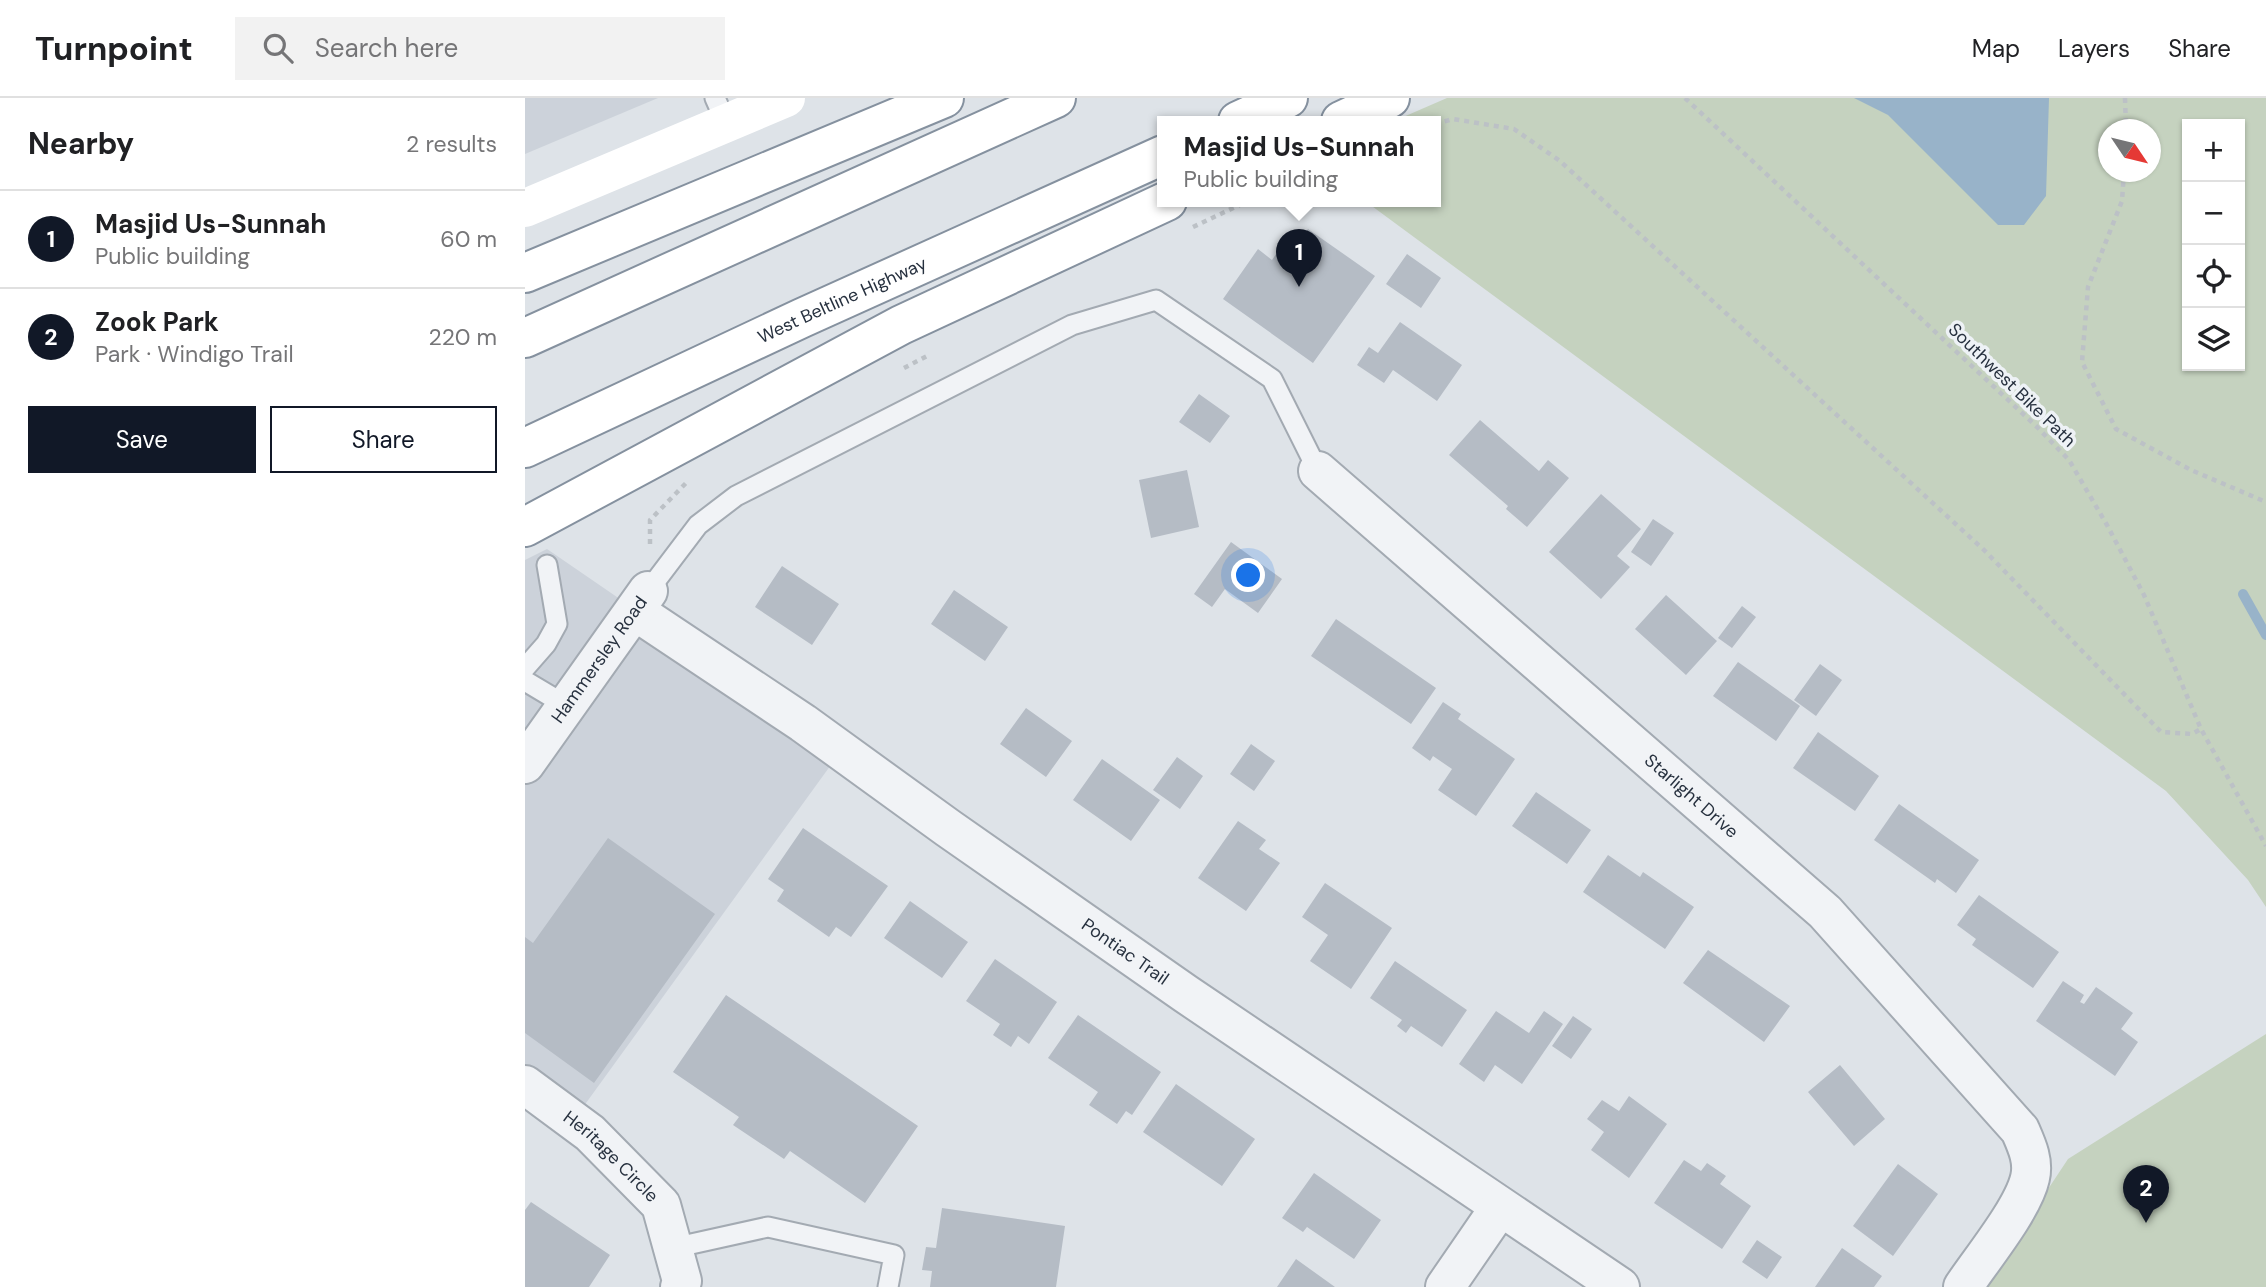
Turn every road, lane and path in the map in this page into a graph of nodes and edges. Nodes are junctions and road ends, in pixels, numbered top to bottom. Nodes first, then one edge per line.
1 (786, 98) edge
2 (944, 98) edge
3 (1056, 98) edge
4 (1288, 98) edge
5 (1390, 98) edge
6 (1685, 98) edge
7 (2125, 98) edge
8 (721, 111) edge
9 (1249, 116) edge
10 (1352, 116) edge
11 (2126, 119) edge
12 (1441, 123) edge
13 (1157, 158) edge
14 (2124, 182) edge
15 (1219, 207) edge
16 (525, 208) edge
17 (1176, 216) edge
18 (525, 273) edge
19 (525, 338) edge
20 (934, 352) dead end
21 (897, 372) dead end
22 (525, 448) edge
23 (1318, 471) joint
24 (688, 481) dead end
25 (2266, 502) edge
26 (525, 527) edge
27 (547, 565) dead end
28 (641, 601) junction
29 (525, 668) edge
30 (525, 681) edge
31 (567, 706) junction
32 (2201, 729) junction
33 (525, 764) edge
34 (2266, 846) edge
35 (525, 1085) edge
36 (1500, 1207) junction
37 (673, 1248) junction
38 (680, 1287) edge
39 (888, 1287) edge
40 (1444, 1287) edge
41 (1620, 1287) edge
42 (1963, 1287) edge

1 - 8 main road
2 - 18 main road
3 - 19 main road
4 - 9 main road
5 - 10 main road
6 - 32 path, Southwest Bike Path
7 - 11 path
8 - 16 main road
12 - 32 path
13 - 22 main road, West Beltline Highway
14 - 25 path
15 - 17 path
17 - 26 main road
20 - 21 path
23 - 28 lane
23 - 42 street, Starlight Drive
24 - 28 path
27 - 29 lane
28 - 31 street, Hammersley Road
28 - 36 street, Pontiac Trail
30 - 31 lane
31 - 33 street, Hammersley Road
32 - 34 path, Southwest Bike Path
35 - 37 street, Heritage Circle
36 - 40 street
36 - 41 street, Pontiac Trail
37 - 38 street, Heritage Circle
37 - 39 lane

